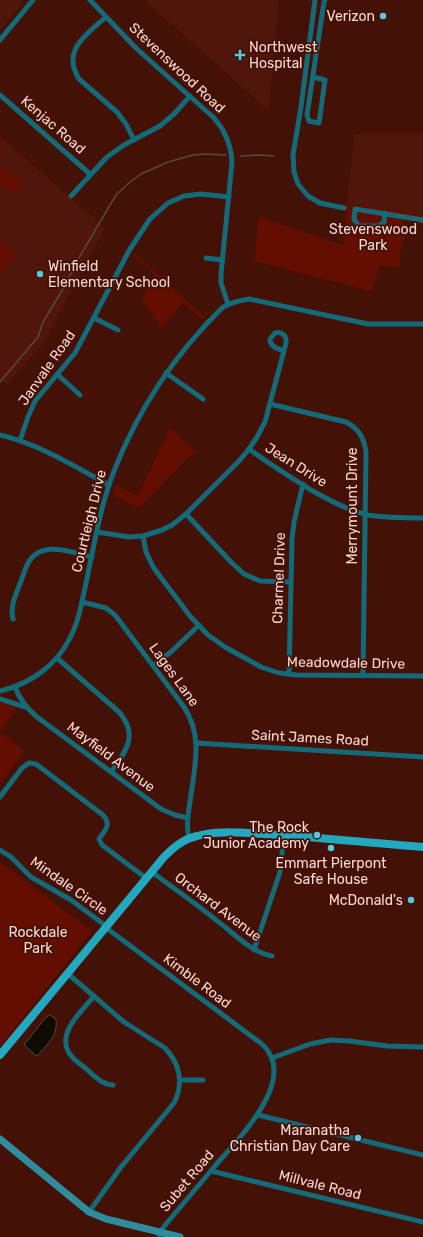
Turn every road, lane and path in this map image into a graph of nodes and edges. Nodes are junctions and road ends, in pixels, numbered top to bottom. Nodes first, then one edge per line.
1 (34, 0) edge
2 (90, 0) edge
3 (315, 0) edge
4 (325, 0) edge
5 (106, 16) junction
6 (0, 40) edge
7 (312, 77) junction
8 (0, 95) edge
9 (190, 96) junction
10 (134, 140) junction
11 (90, 174) junction
12 (71, 196) dead end
13 (229, 197) junction
14 (344, 208) dead end
15 (385, 213) junction
16 (423, 220) edge
17 (206, 258) dead end
18 (222, 260) junction
19 (228, 304) junction
20 (94, 318) junction
21 (423, 324) edge
22 (118, 330) dead end
23 (284, 351) dead end
24 (166, 373) junction
25 (57, 374) junction
26 (80, 395) dead end
27 (203, 399) dead end
28 (270, 404) junction
29 (0, 435) edge
30 (20, 440) junction
31 (249, 450) junction
32 (302, 484) junction
33 (109, 485) junction
34 (186, 514) junction
35 (366, 514) junction
36 (423, 518) edge
37 (97, 532) junction
38 (143, 536) junction
39 (92, 557) junction
40 (290, 582) junction
41 (82, 602) junction
42 (13, 619) dead end
43 (198, 626) junction
44 (57, 658) junction
45 (154, 666) junction
46 (289, 674) junction
47 (363, 676) junction
48 (423, 676) edge
49 (15, 687) junction
50 (0, 691) edge
51 (0, 698) edge
52 (25, 707) junction
53 (196, 743) junction
54 (423, 757) edge
55 (110, 772) junction
56 (0, 797) edge
57 (188, 818) junction
58 (284, 835) junction
59 (189, 839) junction
60 (423, 847) edge
61 (0, 850) edge
62 (149, 875) junction
63 (105, 927) junction
64 (254, 950) junction
65 (272, 956) dead end
66 (67, 973) junction
67 (94, 996) junction
68 (423, 1047) edge
69 (0, 1055) edge
70 (272, 1058) junction
71 (180, 1080) junction
72 (203, 1080) dead end
73 (113, 1086) dead end
74 (258, 1115) junction
75 (0, 1139) edge
76 (423, 1154) edge
77 (211, 1171) junction
78 (89, 1212) junction
79 (423, 1222) edge
80 (160, 1235) edge
81 (180, 1237) edge

1 - 6 street
2 - 5 street, Stevenswood Road
3 - 14 street
4 - 7 street
5 - 9 street, Stevenswood Road
5 - 10 street
7 - 7 street
8 - 11 street, Kenjac Road
9 - 10 street
9 - 13 street, Stevenswood Road
10 - 11 street
11 - 12 street
13 - 18 street, Stevenswood Road
13 - 20 street, Janvale Road
15 - 15 street
15 - 16 street
17 - 18 street
18 - 19 street, Stevenswood Road
19 - 21 street, Courtleigh Drive
19 - 24 street, Courtleigh Drive
20 - 22 street
20 - 25 street, Janvale Road
23 - 28 street
24 - 27 street
24 - 33 street, Courtleigh Drive
25 - 26 street
25 - 30 street, Janvale Road
28 - 31 street
28 - 35 street, Merrymount Drive
29 - 30 street
30 - 33 street
31 - 32 street, Jean Drive
31 - 34 street
32 - 35 street, Jean Drive
32 - 40 street, Charmel Drive
33 - 37 street, Courtleigh Drive
34 - 38 street
34 - 40 street
35 - 36 street, Jean Drive
35 - 47 street, Merrymount Drive
37 - 38 street
37 - 39 street, Courtleigh Drive
38 - 43 street, Meadowdale Drive
39 - 41 street, Courtleigh Drive
39 - 42 street
40 - 46 street, Charmel Drive
41 - 44 street, Courtleigh Drive
41 - 45 street, Lages Lane
43 - 45 street
43 - 46 street, Meadowdale Drive
44 - 49 street, Courtleigh Drive
44 - 55 street
45 - 53 street, Lages Lane
46 - 47 street, Meadowdale Drive
47 - 48 street, Meadowdale Drive
49 - 50 street
49 - 52 street, Mayfield Avenue
51 - 52 street, Mayfield Avenue
52 - 55 street, Mayfield Avenue
53 - 54 street, Saint James Road
53 - 57 street, Lages Lane
55 - 57 street, Mayfield Avenue
56 - 62 street
57 - 59 street, Lages Lane
58 - 59 main road
58 - 60 main road
58 - 64 street
59 - 62 main road
61 - 63 street, Mindale Circle
62 - 63 main road
62 - 64 street, Orchard Avenue
63 - 66 main road
63 - 70 street, Kimble Road
64 - 65 street, Orchard Avenue
66 - 67 street
66 - 69 main road
67 - 71 street
67 - 73 street
68 - 70 street
70 - 74 street, Subet Road
71 - 72 street
71 - 78 street
74 - 76 street
74 - 77 street, Subet Road
75 - 78 main road
77 - 79 street, Millvale Road
77 - 80 street, Subet Road
78 - 80 main road
80 - 81 main road

